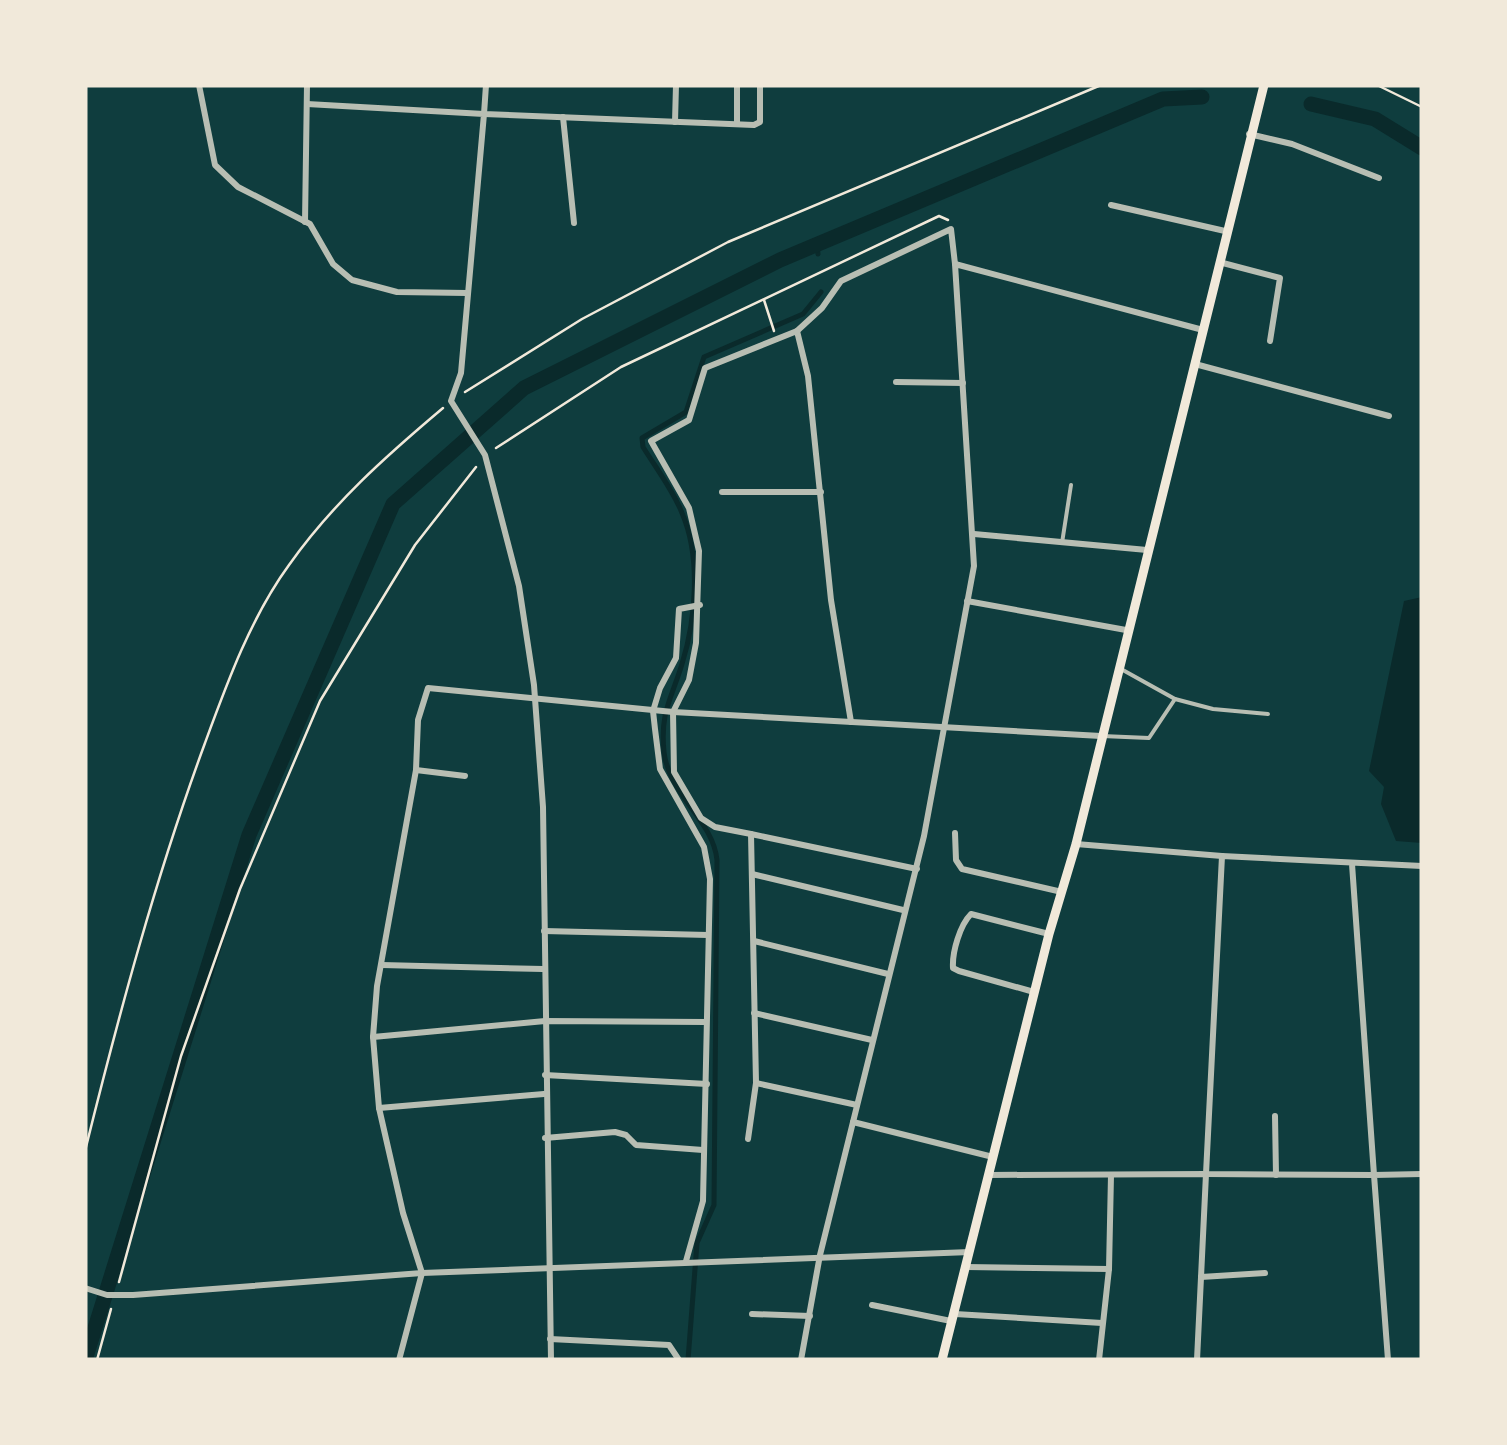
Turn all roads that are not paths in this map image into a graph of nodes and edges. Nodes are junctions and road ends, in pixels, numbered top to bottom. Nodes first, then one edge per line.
1 (200, 85) edge
2 (307, 85) edge
3 (486, 85) edge
4 (676, 85) edge
5 (737, 85) edge
6 (760, 85) edge
7 (1264, 85) edge
8 (307, 104) junction
9 (484, 114) junction
10 (564, 117) junction
11 (675, 122) junction
12 (737, 124) junction
13 (1250, 134) junction
14 (1379, 178) dead end
15 (1111, 205) dead end
16 (304, 222) junction
17 (574, 222) dead end
18 (1225, 231) junction
19 (1219, 262) junction
20 (955, 264) junction
21 (468, 293) junction
22 (1203, 330) junction
23 (797, 331) junction
24 (1270, 341) dead end
25 (1195, 364) junction
26 (896, 382) dead end
27 (963, 383) junction
28 (1389, 416) dead end
29 (1071, 486) dead end
30 (722, 492) dead end
31 (821, 492) junction
32 (974, 534) junction
33 (1062, 543) junction
34 (1147, 550) junction
35 (966, 601) junction
36 (694, 604) junction
37 (1126, 630) junction
38 (1117, 666) junction
39 (1175, 699) junction
40 (535, 700) junction
41 (656, 711) junction
42 (671, 712) junction
43 (1268, 714) dead end
44 (851, 723) junction
45 (942, 726) junction
46 (1101, 736) junction
47 (416, 770) junction
48 (466, 776) dead end
49 (956, 832) dead end
50 (752, 834) junction
51 (1076, 844) junction
52 (1222, 856) junction
53 (1352, 864) junction
54 (1422, 866) edge
55 (917, 869) junction
56 (752, 874) junction
57 (1062, 892) junction
58 (903, 910) junction
59 (544, 930) junction
60 (708, 934) junction
61 (1049, 934) junction
62 (754, 941) junction
63 (382, 965) junction
64 (543, 969) junction
65 (888, 974) junction
66 (1034, 992) junction
67 (754, 1013) junction
68 (545, 1021) junction
69 (706, 1022) junction
70 (373, 1037) junction
71 (872, 1040) junction
72 (545, 1074) junction
73 (756, 1083) junction
74 (706, 1084) junction
75 (544, 1094) junction
76 (857, 1105) junction
77 (379, 1108) junction
78 (1275, 1116) dead end
79 (853, 1122) junction
80 (545, 1138) junction
81 (748, 1140) dead end
82 (703, 1150) junction
83 (993, 1158) junction
84 (1206, 1174) junction
85 (1422, 1174) edge
86 (989, 1175) junction
87 (1276, 1175) junction
88 (1374, 1175) junction
89 (1110, 1176) junction
90 (970, 1252) junction
91 (820, 1255) junction
92 (692, 1260) junction
93 (547, 1267) junction
94 (965, 1267) junction
95 (1110, 1269) junction
96 (1265, 1273) dead end
97 (422, 1274) junction
98 (1201, 1277) junction
99 (85, 1288) edge
100 (872, 1305) dead end
101 (752, 1314) dead end
102 (810, 1316) junction
103 (954, 1318) junction
104 (1102, 1323) junction
105 (550, 1338) junction
106 (399, 1360) edge
107 (551, 1360) edge
108 (678, 1360) edge
109 (801, 1360) edge
110 (942, 1360) edge
111 (1099, 1360) edge
112 (1197, 1360) edge
113 (1388, 1360) edge

1 - 16 street
2 - 8 street
3 - 9 street
4 - 11 street
5 - 12 street
6 - 12 street
7 - 13 main road
8 - 9 street
8 - 16 street
9 - 10 street
9 - 21 street
10 - 11 street
10 - 17 street
11 - 12 street
13 - 14 street
13 - 18 main road
15 - 18 street
16 - 21 street
18 - 19 main road
19 - 22 main road
19 - 24 street
20 - 22 street
20 - 23 street
20 - 27 street
21 - 40 street
22 - 25 main road
23 - 31 street
23 - 36 street
25 - 28 street
25 - 34 main road
26 - 27 street
27 - 32 street
29 - 33 lane
30 - 31 street
31 - 44 street
32 - 33 street
32 - 35 street
33 - 34 street
34 - 37 main road
35 - 37 street
35 - 45 street
36 - 41 street
36 - 42 street
37 - 38 main road
38 - 39 lane
38 - 46 main road
39 - 43 lane
39 - 46 lane
40 - 41 street
40 - 47 street
40 - 59 street
41 - 42 street
41 - 60 street
42 - 44 street
42 - 50 street
44 - 45 street
45 - 46 street
45 - 55 street
46 - 51 main road
47 - 48 street
47 - 63 street
49 - 57 street
50 - 55 street
50 - 56 street
51 - 52 street
51 - 57 main road
52 - 53 street
52 - 84 street
53 - 54 street
53 - 88 street
55 - 58 street
56 - 58 street
56 - 62 street
57 - 61 main road
58 - 65 street
59 - 60 street
59 - 64 street
60 - 69 street
61 - 66 main road
61 - 66 street
62 - 65 street
62 - 67 street
63 - 64 street
63 - 70 street
64 - 68 street
65 - 71 street
66 - 83 main road
67 - 71 street
67 - 73 street
68 - 69 street
68 - 70 street
68 - 72 street
69 - 74 street
70 - 77 street
71 - 76 street
72 - 74 street
72 - 75 street
73 - 76 street
73 - 81 street
74 - 82 street
75 - 77 street
75 - 80 street
76 - 79 street
77 - 97 street
78 - 87 street
79 - 83 street
79 - 91 street
80 - 82 street
80 - 93 street
82 - 92 street
83 - 86 main road
84 - 87 street
84 - 89 street
84 - 98 street
85 - 88 street
86 - 89 street
86 - 90 main road
87 - 88 street
88 - 113 street
89 - 95 street
90 - 91 street
90 - 94 main road
91 - 92 street
91 - 102 street
92 - 93 street
93 - 97 street
93 - 105 street
94 - 95 street
94 - 103 main road
95 - 104 street
96 - 98 street
97 - 99 street
97 - 106 street
98 - 112 street
100 - 103 street
101 - 102 street
102 - 109 street
103 - 104 street
103 - 110 main road
104 - 111 street
105 - 107 street
105 - 108 street

